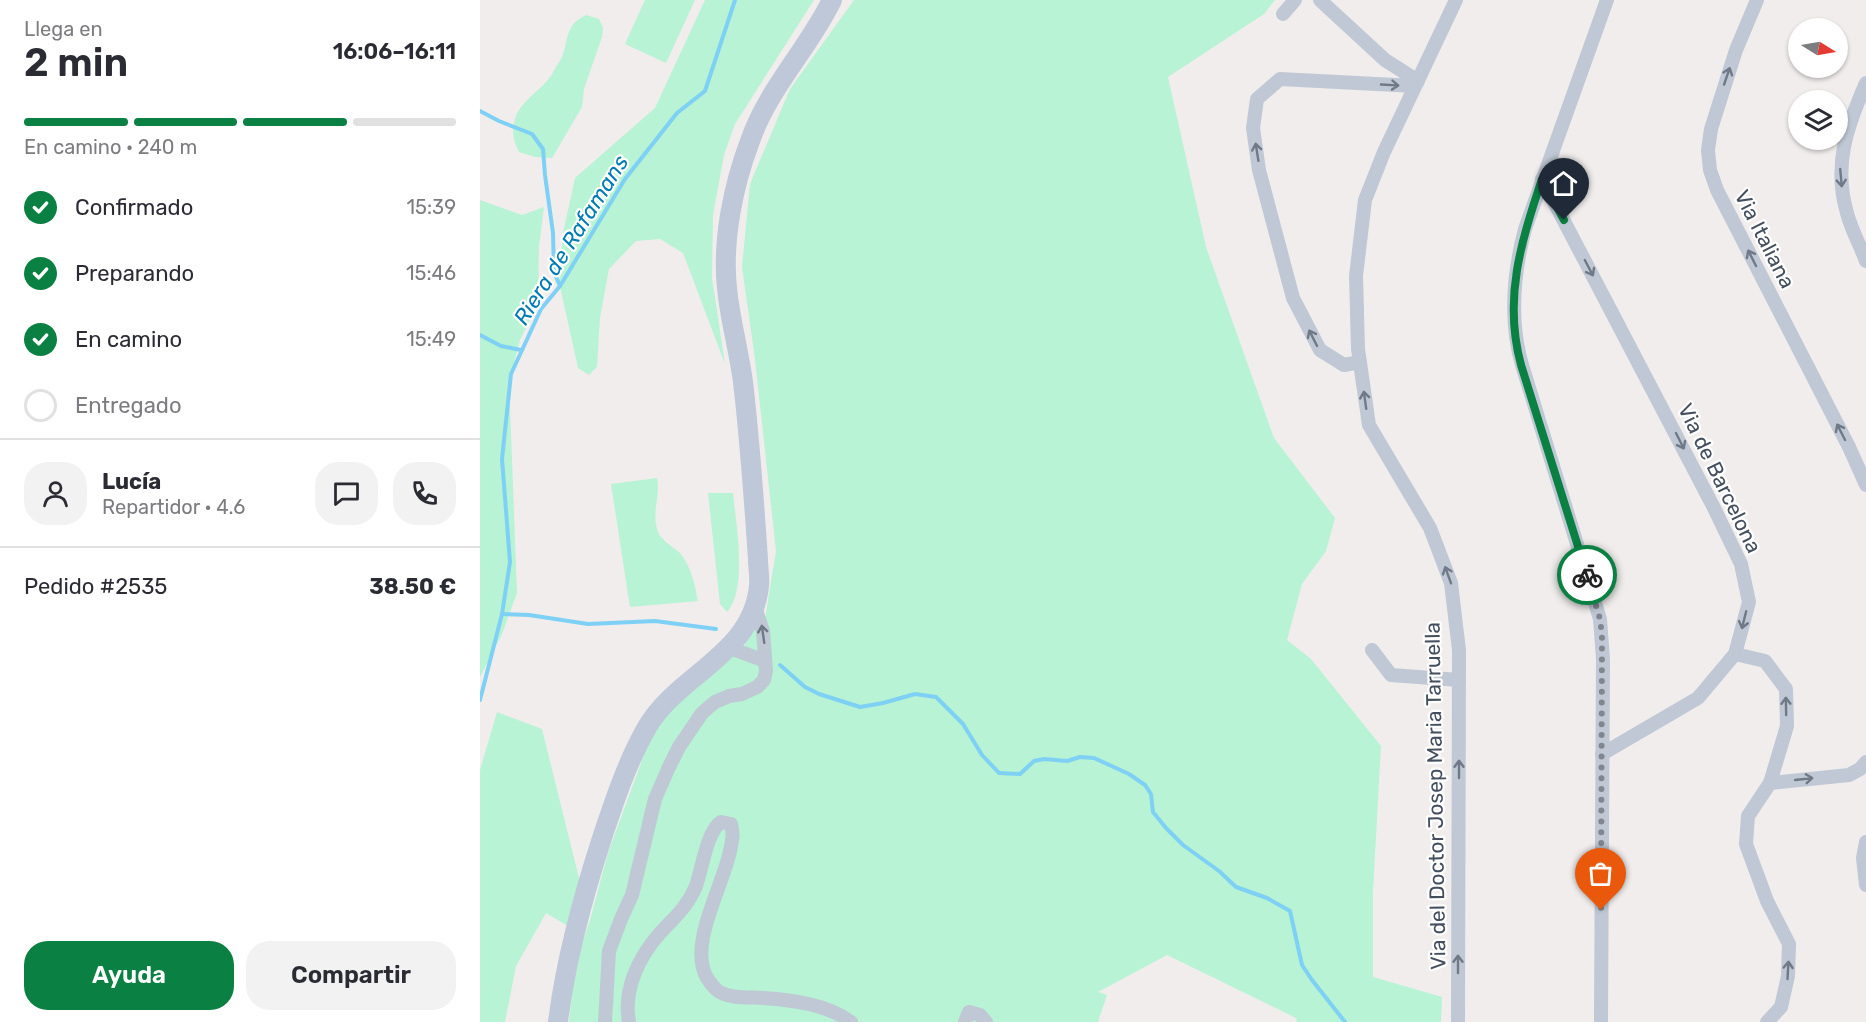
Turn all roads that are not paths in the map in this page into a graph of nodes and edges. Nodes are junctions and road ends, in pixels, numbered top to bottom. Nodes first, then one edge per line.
1 (832, 0) edge
2 (1295, 0) edge
3 (1320, 0) edge
4 (1456, 0) edge
5 (1607, 0) edge
6 (1757, 0) edge
7 (1282, 14) dead end
8 (1866, 82) edge
9 (1416, 84) junction
10 (1542, 179) junction
11 (1866, 261) edge
12 (1360, 362) junction
13 (1866, 485) edge
14 (755, 607) junction
15 (730, 648) junction
16 (1372, 650) dead end
17 (1736, 654) junction
18 (765, 661) junction
19 (1459, 680) junction
20 (1602, 754) junction
21 (1866, 762) edge
22 (1770, 783) junction
23 (1866, 842) edge
24 (1866, 885) edge
25 (558, 1022) edge
26 (605, 1022) edge
27 (629, 1022) edge
28 (851, 1022) edge
29 (965, 1022) edge
30 (986, 1022) edge
31 (1458, 1022) edge
32 (1601, 1022) edge
33 (1767, 1022) edge

1 - 14 main road
2 - 7 street
3 - 9 street
4 - 9 street, Via del Doctor Josep Maria Tarruella
5 - 10 street
13 -> 6 street, Via Italiana
8 -> 11 street
9 - 12 street, Via del Doctor Josep Maria Tarruella
12 -> 9 street
10 -> 17 street, Via de Barcelona
10 - 20 street
19 -> 12 street, Via del Doctor Josep Maria Tarruella
14 - 15 main road
18 -> 14 street
15 - 18 street
15 - 25 main road
16 - 19 street
17 - 20 street, Via de Barcelona
22 -> 17 street
18 - 26 street
31 -> 19 street, Via del Doctor Josep Maria Tarruella
20 - 32 street
22 -> 21 street
33 -> 22 street
23 - 24 street
27 - 28 street
29 - 30 street

